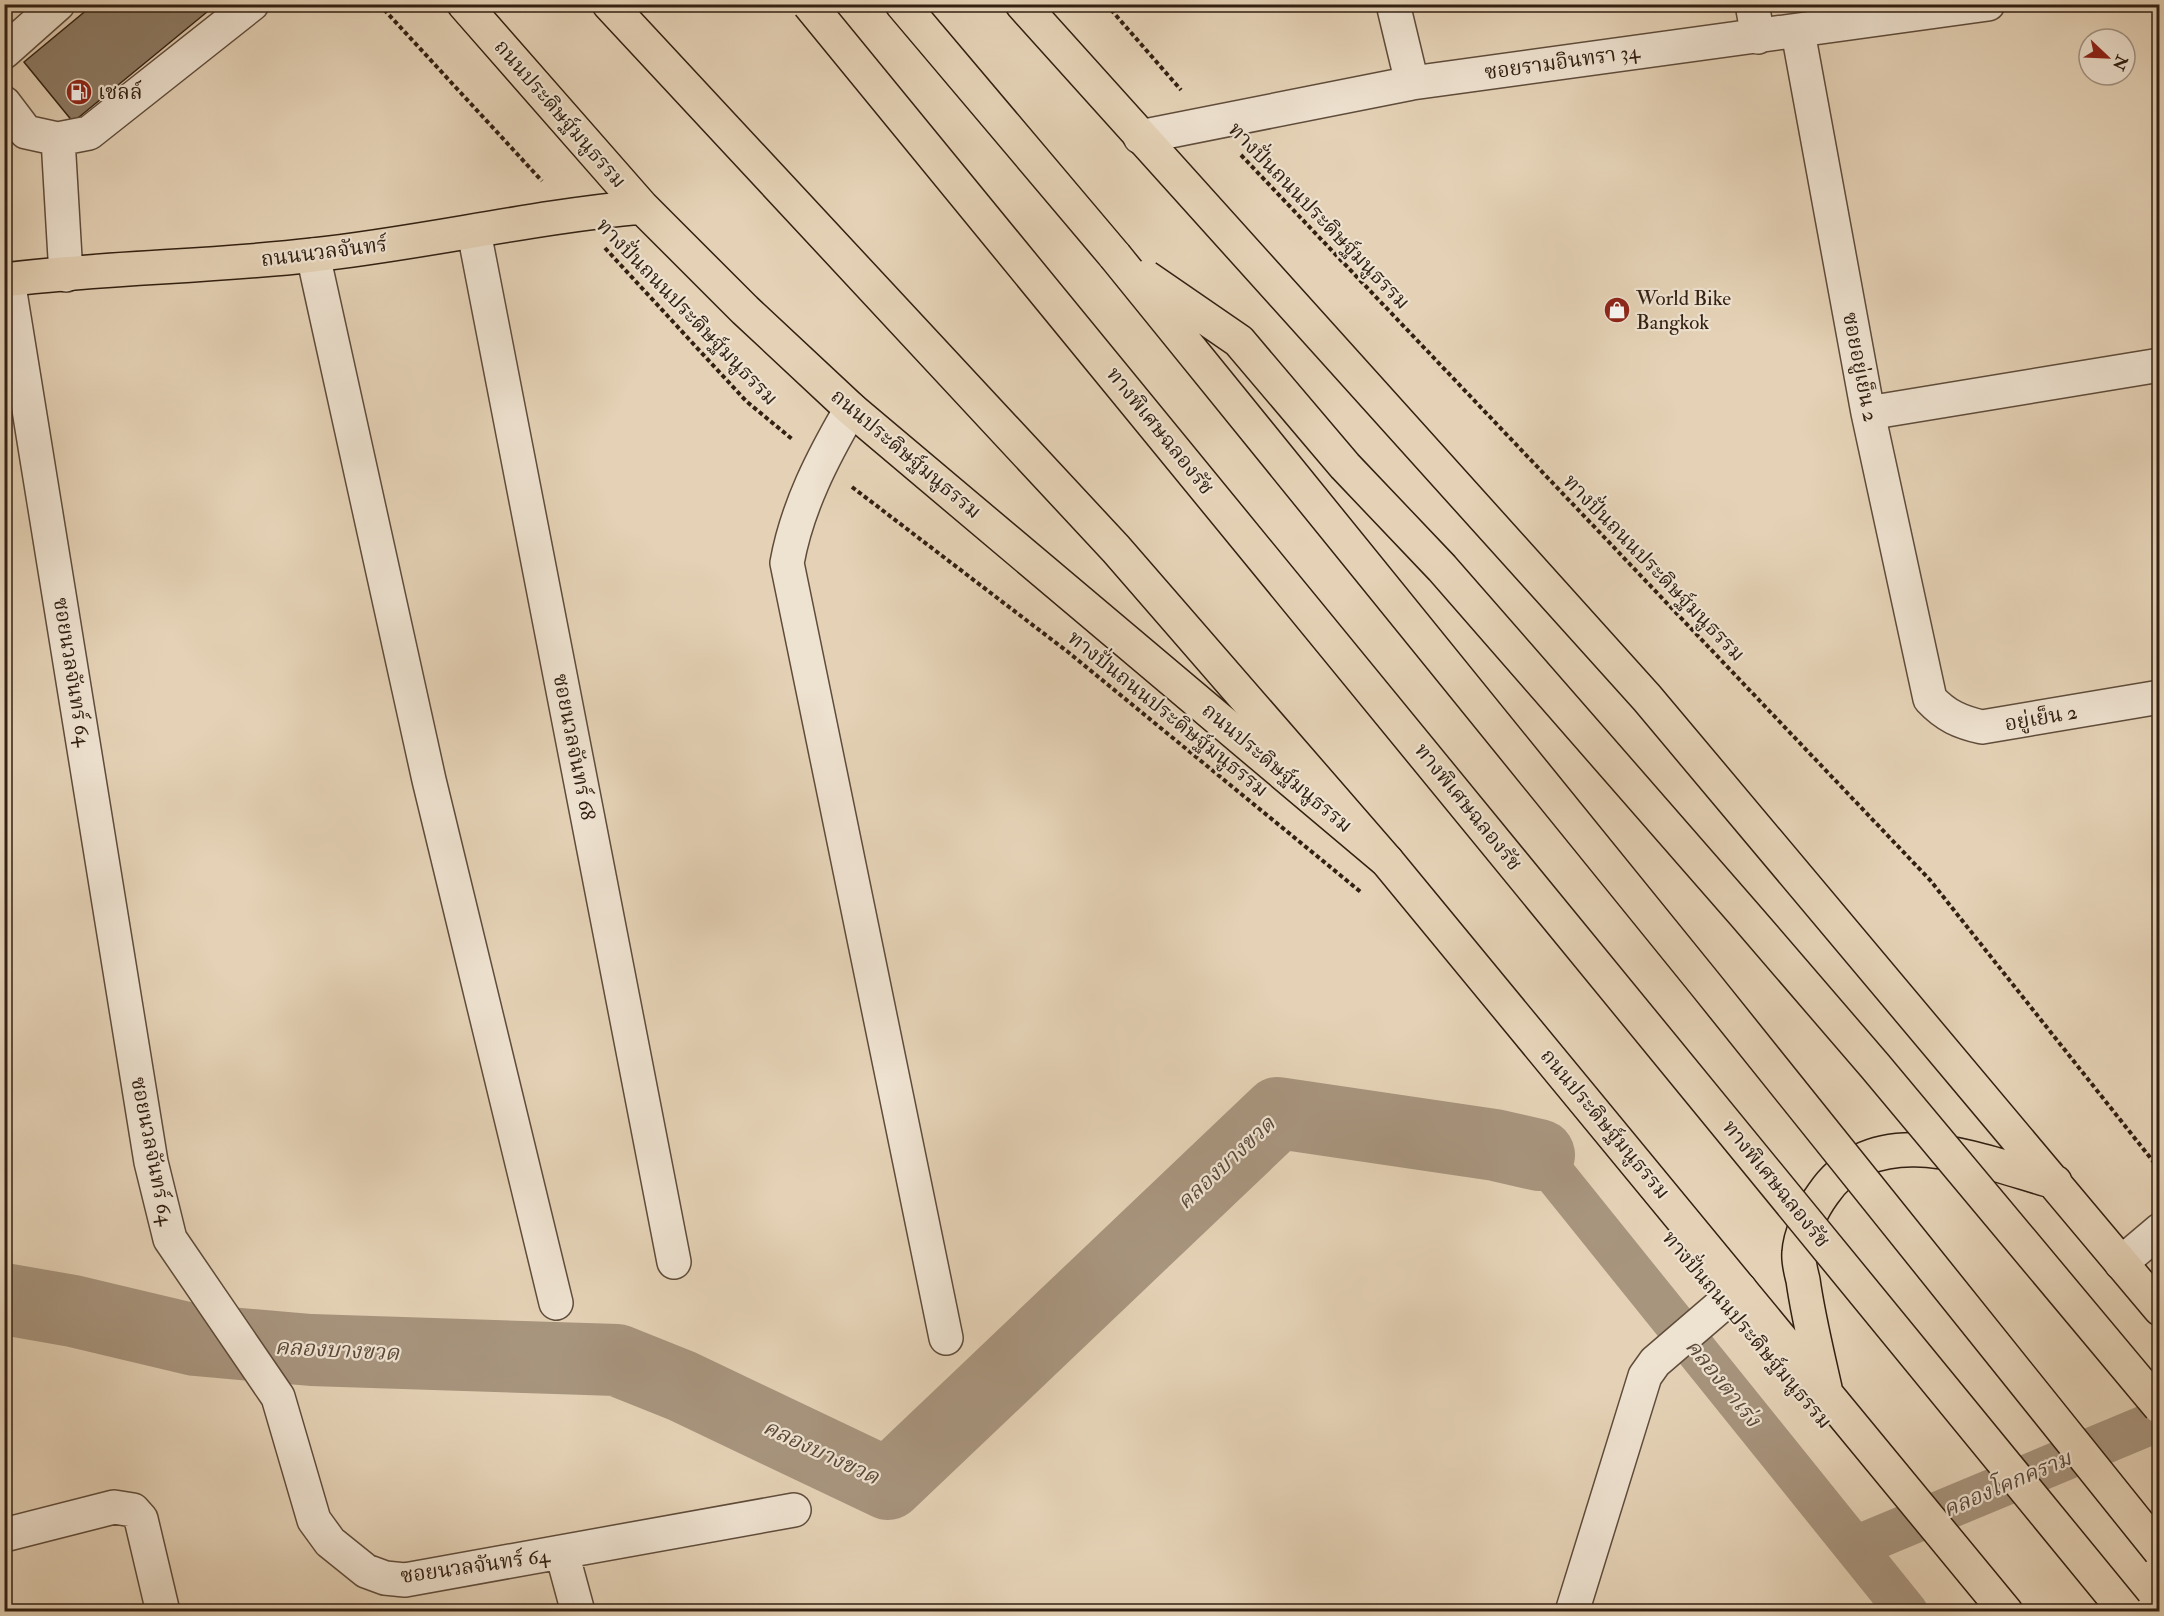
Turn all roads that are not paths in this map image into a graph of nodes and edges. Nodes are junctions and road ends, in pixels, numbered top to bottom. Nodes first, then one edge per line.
1 (58, 4) edge
2 (252, 4) edge
3 (464, 4) edge
4 (609, 4) edge
5 (809, 4) edge
6 (902, 4) edge
7 (1022, 4) edge
8 (1393, 4) edge
9 (1752, 4) edge
10 (1988, 4) edge
11 (1798, 32) junction
12 (1758, 37) junction
13 (4, 52) edge
14 (1412, 83) junction
15 (4, 103) edge
16 (1140, 137) junction
17 (58, 139) junction
18 (642, 207) junction
19 (474, 232) junction
20 (313, 255) junction
21 (1115, 256) junction
22 (66, 275) junction
23 (6, 280) edge
24 (2160, 365) edge
25 (851, 409) junction
26 (1868, 413) junction
27 (2160, 697) edge
28 (1930, 699) joint
29 (1387, 861) junction
30 (2055, 1182) junction
31 (2160, 1230) edge
32 (674, 1262) dead end
33 (2121, 1263) junction
34 (1740, 1289) junction
35 (556, 1303) dead end
36 (2160, 1309) edge
37 (946, 1338) dead end
38 (1826, 1392) junction
39 (2160, 1407) edge
40 (794, 1510) dead end
41 (4, 1535) edge
42 (2160, 1551) edge
43 (562, 1553) junction
44 (164, 1611) edge
45 (578, 1611) edge
46 (1572, 1611) edge
47 (2006, 1611) edge
48 (2126, 1611) edge

1 - 13 street
2 - 17 street
3 - 18 main road, ถนนประดิษฐ์มนูธรรม
4 - 29 main road
5 - 48 main road, ทางพิเศษฉลองรัช, bridge
6 - 21 main road
7 - 16 main road
8 - 14 street
9 - 12 street
10 - 11 street, ซอยรามอินทรา 34
11 - 12 street, ซอยรามอินทรา 34
11 - 26 street, ซอยอยู่เย็น 2
12 - 14 street, ซอยรามอินทรา 34
14 - 16 street, ซอยรามอินทรา 34
15 - 17 street
16 - 30 main road
17 - 22 street
18 - 19 main road, ถนนนวลจันทร์
18 - 25 main road, ถนนประดิษฐ์มนูธรรม
19 - 20 main road, ถนนนวลจันทร์
19 - 32 street, ซอยนวลจันทร์ 68
20 - 22 main road, ถนนนวลจันทร์
20 - 35 street
21 - 39 main road, bridge
21 - 42 main road, bridge
22 - 23 main road, ถนนนวลจันทร์
23 - 43 street, ซอยนวลจันทร์ 64
24 - 26 street
25 - 29 main road, ถนนประดิษฐ์มนูธรรม
25 - 37 street
26 - 28 street, ซอยอยู่เย็น 2
27 - 28 street, อยู่เย็น 2
29 - 34 main road, ถนนประดิษฐ์มนูธรรม
30 - 33 main road
30 - 38 main road
31 - 33 street
33 - 36 main road
34 - 38 main road, ถนนประดิษฐ์มนูธรรม
34 - 46 street
38 - 47 main road, ถนนประดิษฐ์มนูธรรม
40 - 43 street, ซอยนวลจันทร์ 64
41 - 44 street
43 - 45 street

